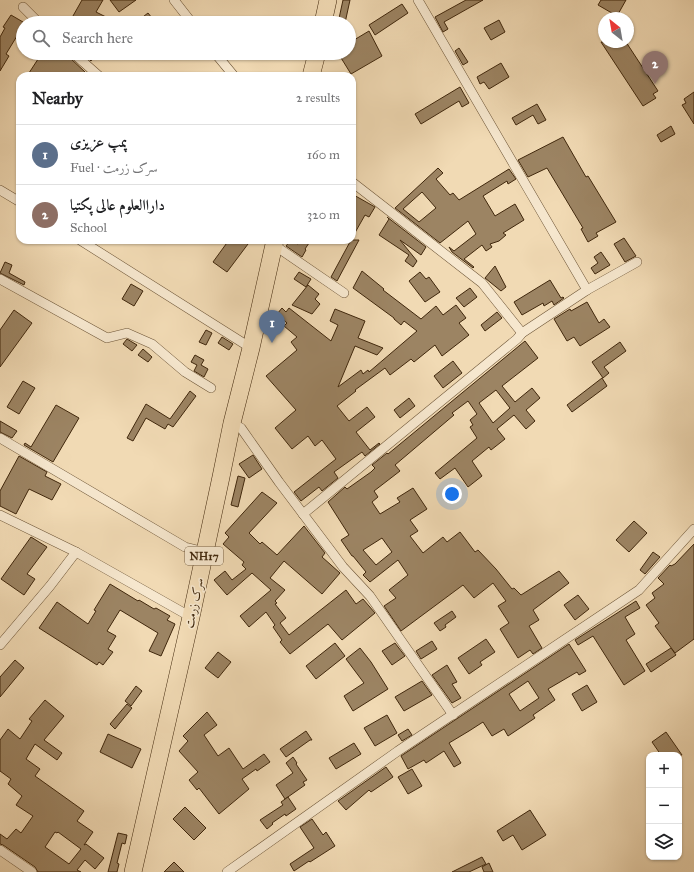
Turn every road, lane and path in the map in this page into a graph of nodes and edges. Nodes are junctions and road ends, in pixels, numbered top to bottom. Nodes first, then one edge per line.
1 (174, 0) edge
2 (328, 0) edge
3 (418, 0) edge
4 (23, 7) dead end
5 (32, 16) edge
6 (187, 16) edge
7 (325, 16) edge
8 (81, 60) edge
9 (221, 60) edge
10 (315, 60) edge
11 (94, 72) edge
12 (231, 72) edge
13 (313, 72) edge
14 (356, 185) edge
15 (0, 190) edge
16 (16, 200) edge
17 (86, 244) edge
18 (274, 244) edge
19 (277, 244) edge
20 (637, 262) dead end
21 (0, 279) edge
22 (588, 290) junction
23 (344, 293) dead end
24 (522, 333) junction
25 (251, 348) junction
26 (211, 388) dead end
27 (232, 423) junction
28 (0, 438) edge
29 (303, 514) junction
30 (0, 515) edge
31 (694, 529) edge
32 (76, 552) junction
33 (205, 552) junction
34 (191, 617) junction
35 (0, 645) edge
36 (453, 715) junction
37 (0, 850) edge
38 (32, 872) edge
39 (133, 872) edge
40 (227, 872) edge

1 - 6 street
2 - 7 highway
3 - 22 street
4 - 5 street
8 - 11 street
9 - 12 street
10 - 13 highway
14 - 24 street
15 - 16 street
17 - 25 street
18 - 25 highway, سرک زرمت / NH17
19 - 23 street
20 - 22 street
21 - 26 street
22 - 24 street
24 - 29 street
25 - 27 highway, سرک زرمت / NH17
27 - 29 street
27 - 33 highway, سرک زرمت / NH17
28 - 33 street
29 - 36 street
30 - 32 street
31 - 36 street
32 - 34 street
32 - 35 street
33 - 34 highway, سرک زرمت / NH17
34 - 39 highway, سرک زرمت / NH17
36 - 40 street
37 - 38 street

